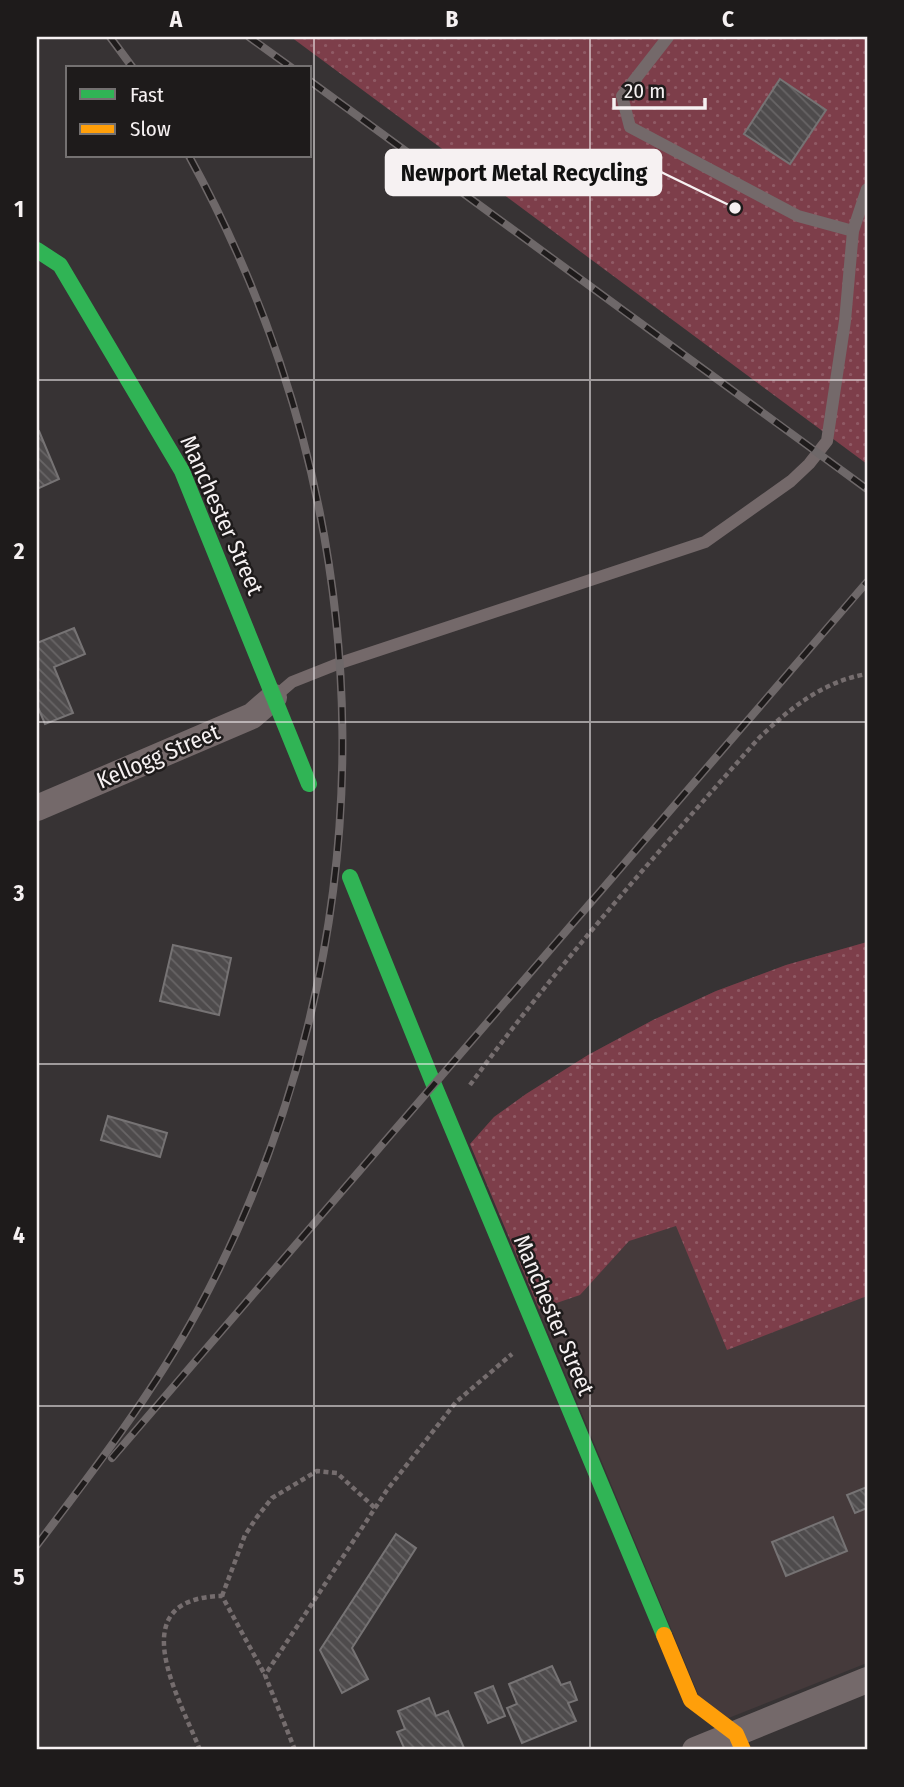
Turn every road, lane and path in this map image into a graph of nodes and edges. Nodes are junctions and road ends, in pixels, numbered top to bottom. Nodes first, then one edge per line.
1 (668, 37) edge
2 (867, 188) edge
3 (853, 231) junction
4 (37, 250) edge
5 (867, 674) edge
6 (274, 697) junction
7 (309, 784) dead end
8 (37, 808) edge
9 (350, 877) dead end
10 (447, 1118) junction
11 (537, 1333) junction
12 (374, 1508) junction
13 (222, 1596) junction
14 (265, 1675) junction
15 (867, 1680) edge
16 (740, 1742) edge
17 (200, 1750) edge
18 (295, 1750) edge
19 (695, 1750) edge

1 - 3 lane
2 - 3 lane
3 - 6 lane
4 - 6 street, Manchester Street
5 - 10 path
6 - 7 street, Manchester Street
6 - 8 street, Kellogg Street
9 - 10 street, Manchester Street
10 - 11 street, Manchester Street
11 - 12 path
11 - 16 street, Manchester Street
12 - 13 path
12 - 14 path
13 - 14 path
13 - 17 path
14 - 18 path
15 - 16 street
16 - 19 street

